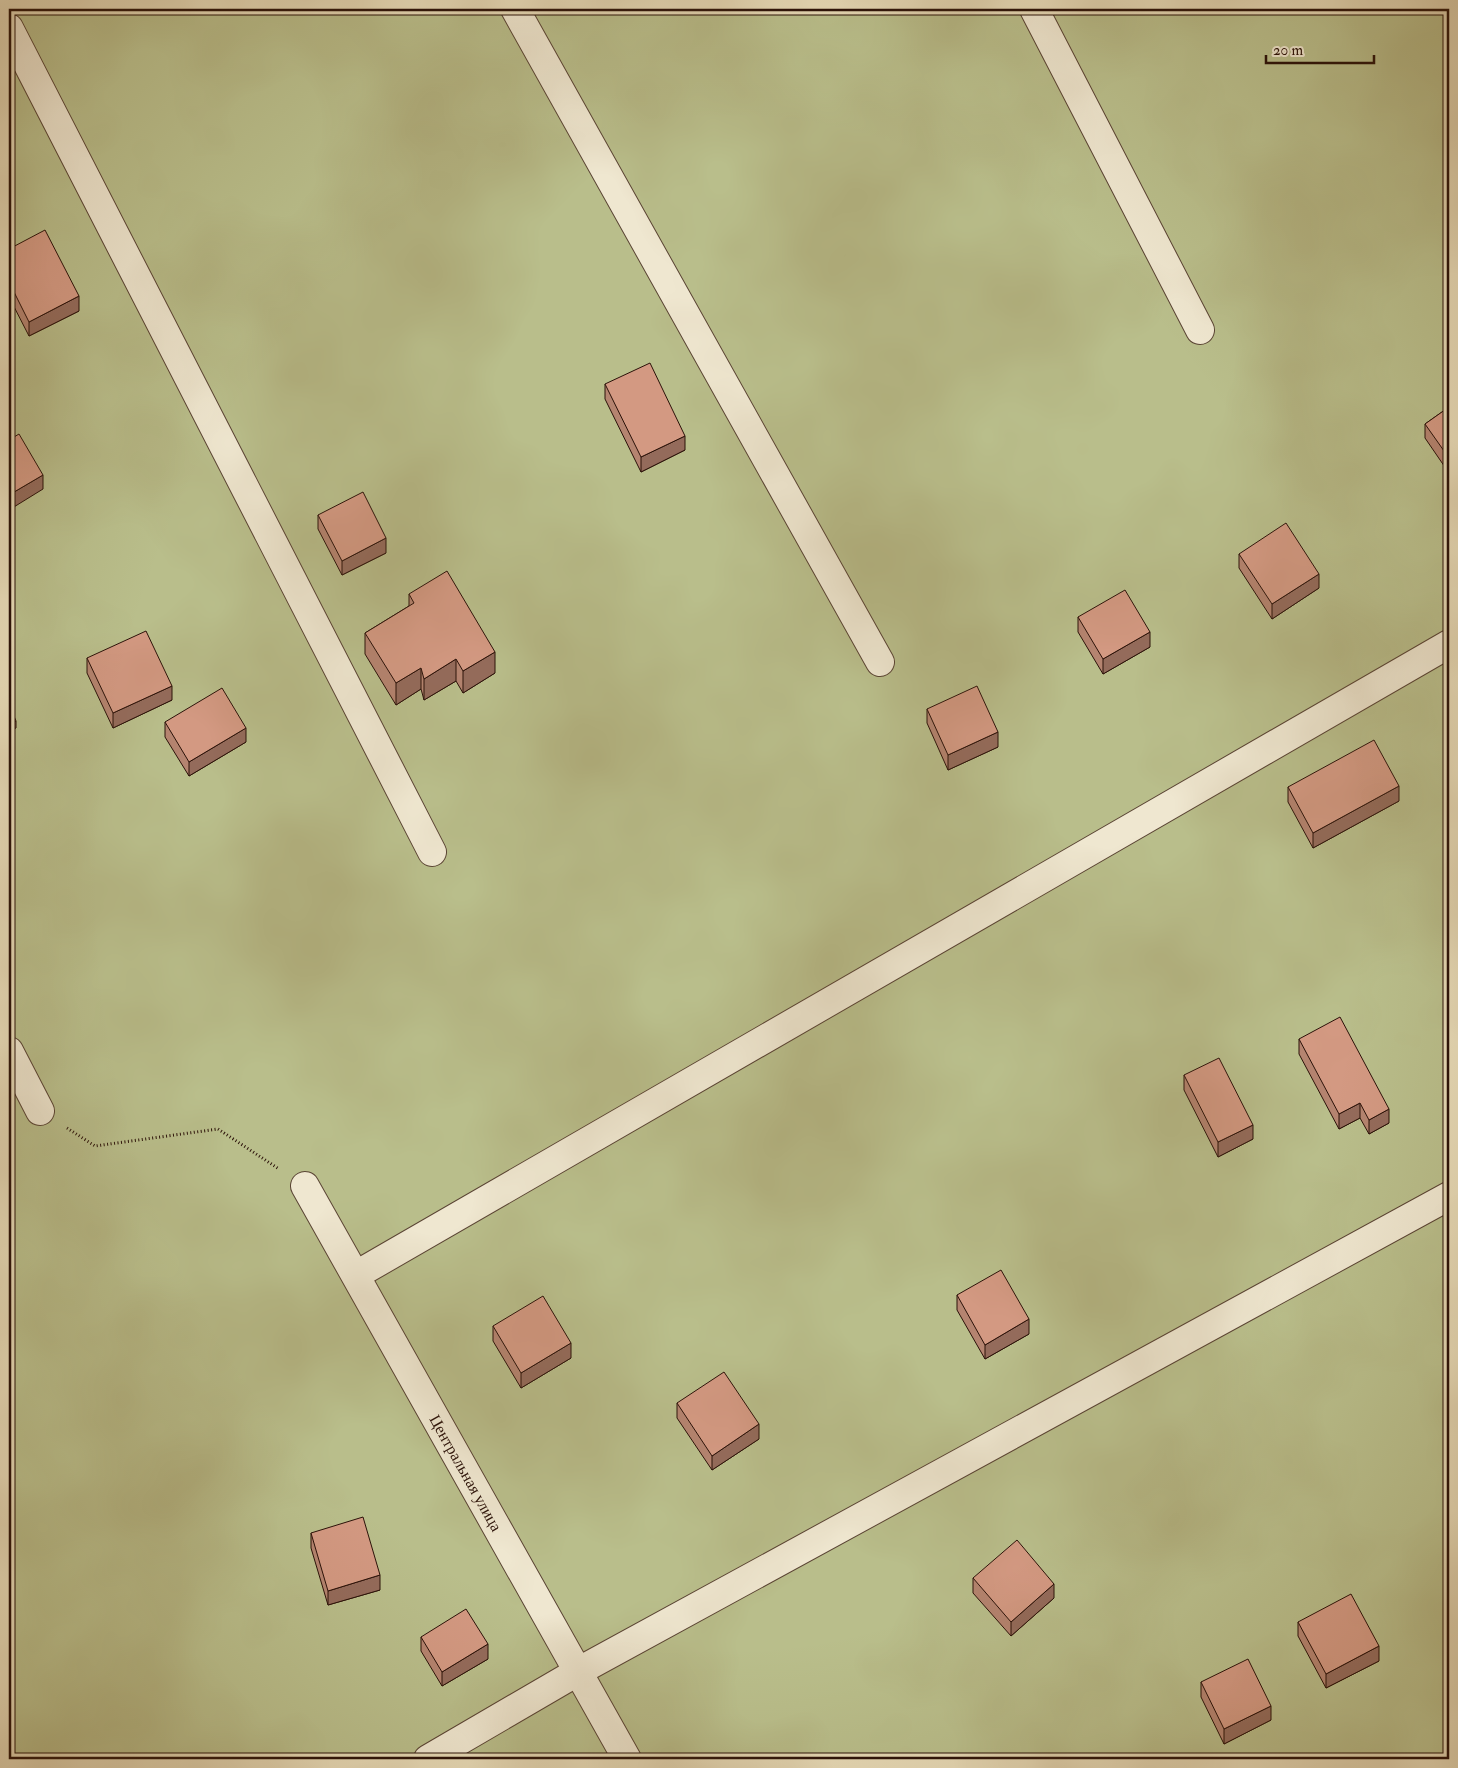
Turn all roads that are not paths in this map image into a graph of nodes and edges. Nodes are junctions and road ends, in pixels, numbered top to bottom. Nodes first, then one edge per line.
1 (515, 9) edge
2 (1034, 9) edge
3 (9, 28) edge
4 (1200, 330) dead end
5 (1449, 644) edge
6 (880, 662) dead end
7 (432, 852) dead end
8 (9, 1051) edge
9 (40, 1111) road end
10 (305, 1186) road end
11 (1449, 1196) edge
12 (356, 1275) junction
13 (579, 1671) junction
14 (428, 1759) edge
15 (627, 1759) edge

1 - 6 street
2 - 4 street
3 - 7 street
5 - 12 street
8 - 9 street
10 - 12 street, Центральная улица
11 - 13 street
12 - 13 street, Центральная улица
13 - 14 street
13 - 15 street, Центральная улица

